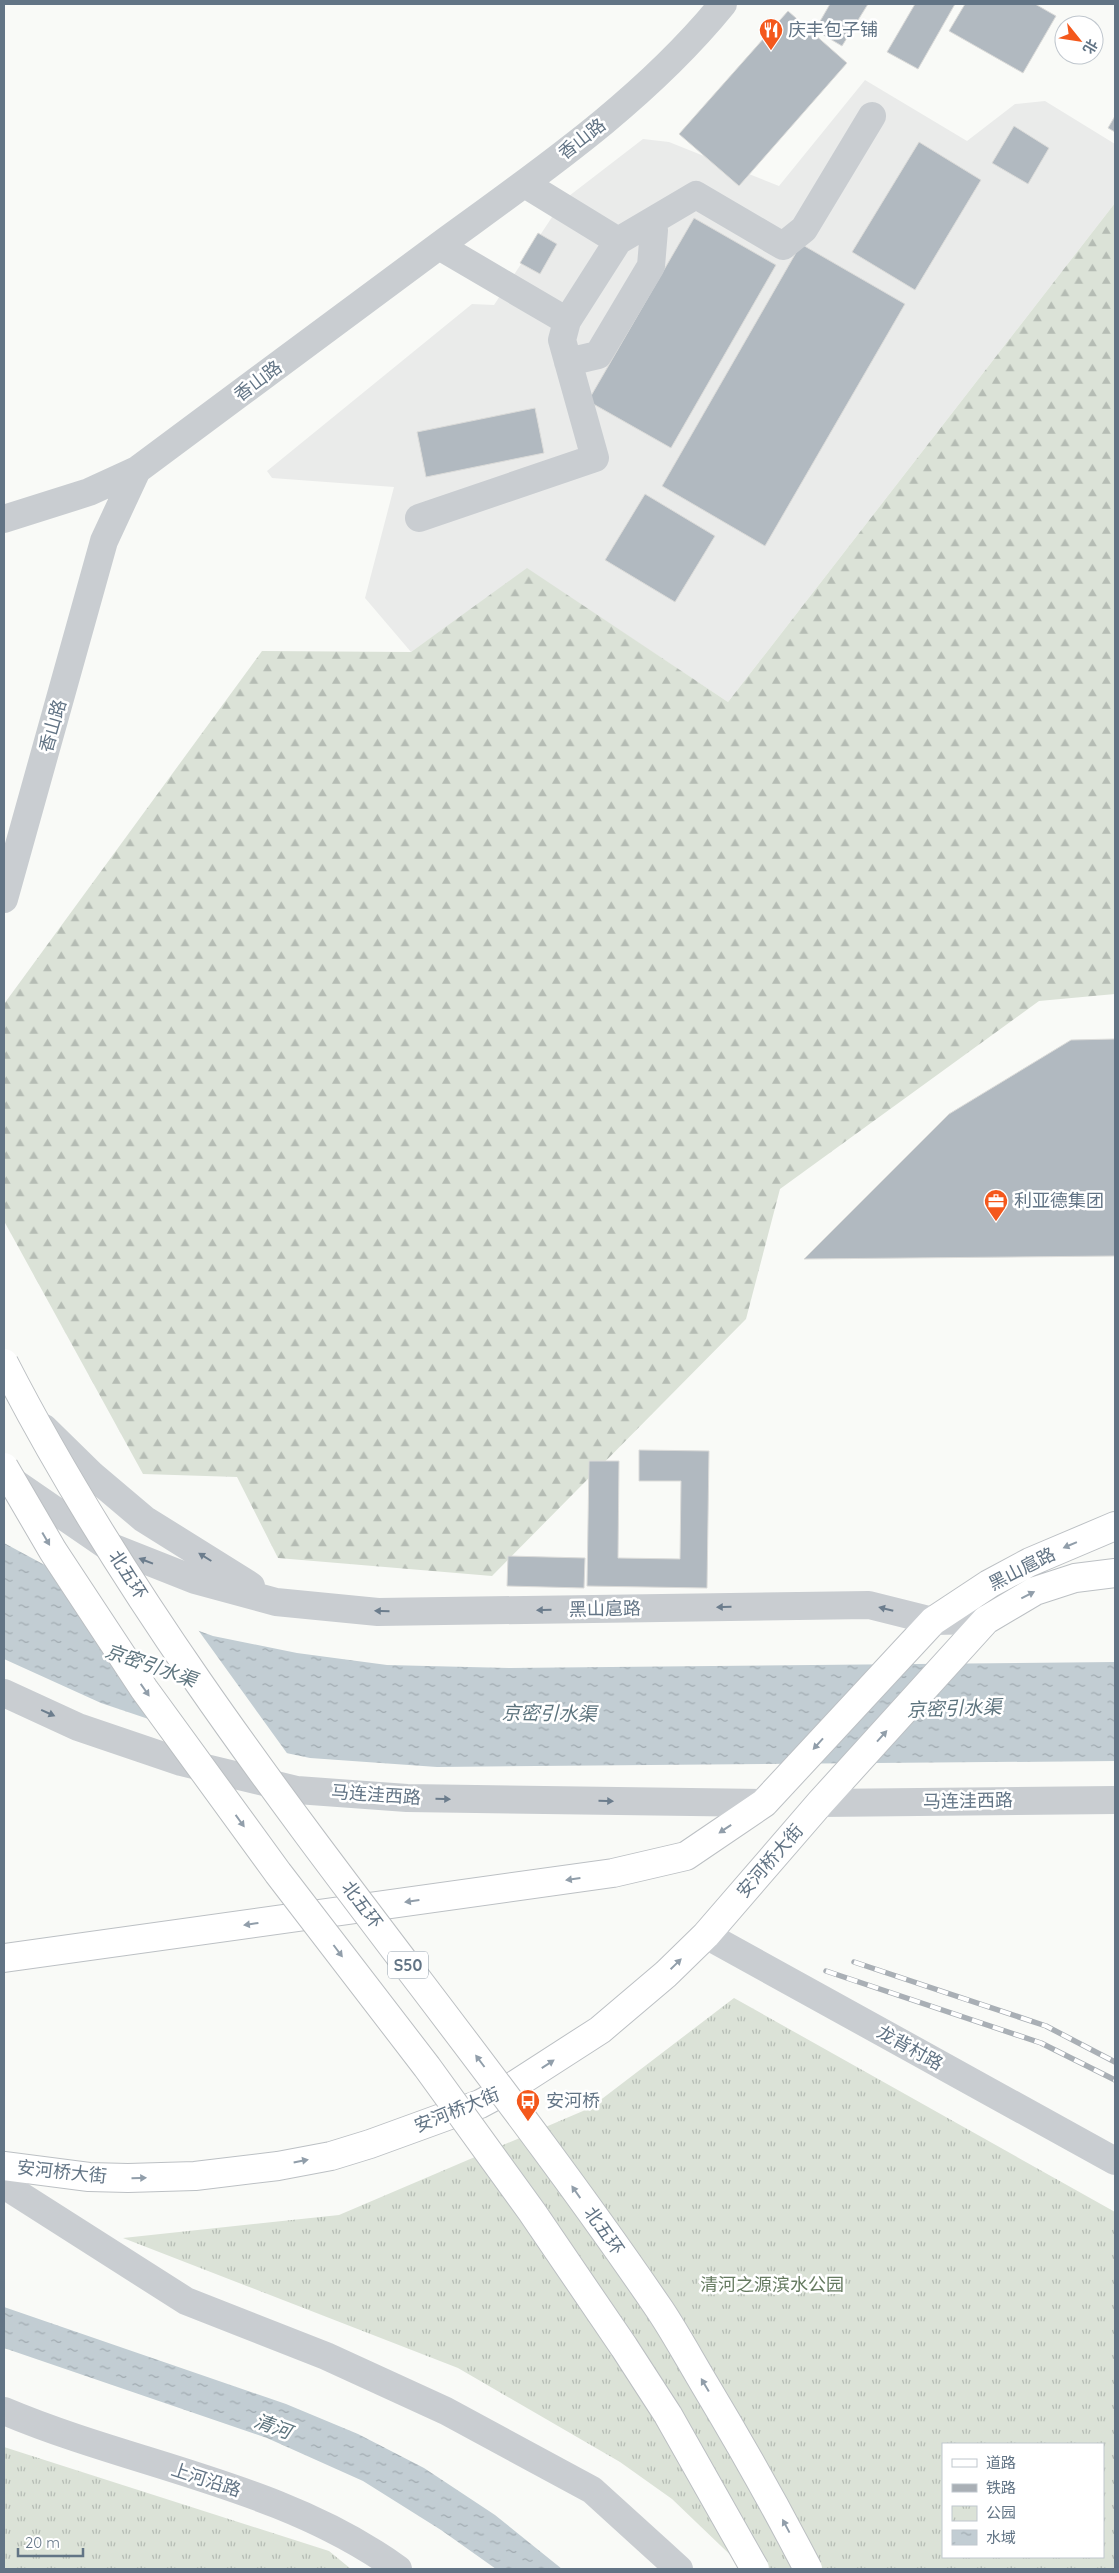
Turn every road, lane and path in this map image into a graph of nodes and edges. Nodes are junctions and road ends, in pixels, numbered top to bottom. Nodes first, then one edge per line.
1 (723, 4) edge
2 (872, 116) dead end
3 (525, 184) junction
4 (652, 223) junction
5 (618, 241) junction
6 (439, 246) junction
7 (567, 321) junction
8 (568, 362) junction
9 (137, 470) junction
10 (419, 518) dead end
11 (4, 519) edge
12 (4, 899) edge
13 (4, 1363) edge
14 (4, 1384) edge
15 (4, 1467) edge
16 (4, 1475) edge
17 (1115, 1526) edge
18 (1115, 1573) edge
19 (276, 1602) junction
20 (986, 1620) junction
21 (933, 1622) junction
22 (4, 1693) edge
23 (850, 1772) joint
24 (1115, 1800) edge
25 (764, 1803) junction
26 (820, 1803) junction
27 (706, 1935) junction
28 (4, 1958) edge
29 (1115, 2160) edge
30 (4, 2166) edge
31 (4, 2185) edge
32 (4, 2412) edge
33 (398, 2569) edge
34 (678, 2569) edge
35 (754, 2569) edge
36 (808, 2569) edge

1 - 3 street, 香山路
2 - 4 street
3 - 5 street
3 - 6 street, 香山路
4 - 5 street
4 - 8 street
5 - 7 street
6 - 7 street
6 - 9 street, 香山路
7 - 8 street
8 - 10 street
9 - 11 street
9 - 12 street, 香山路
36 -> 13 main road, 北五环 / S50, bridge
19 -> 14 street
15 -> 35 main road, S50, bridge
19 -> 16 street, 黑山扈路
17 -> 21 main road, 黑山扈路
20 -> 18 main road, 黑山扈路
21 -> 19 street, 黑山扈路
20 - 21 street
23 -> 20 main road, 黑山扈路
21 -> 25 main road, 黑山扈路
22 -> 25 street, 马连洼西路
23 - 26 main road, 安河桥大街
24 - 26 street, 马连洼西路
25 -> 28 main road
26 - 27 main road, 安河桥大街
27 - 29 street, 龙背村路
30 -> 27 main road, 安河桥大街
31 - 34 street
32 - 33 street, 上河沿路

